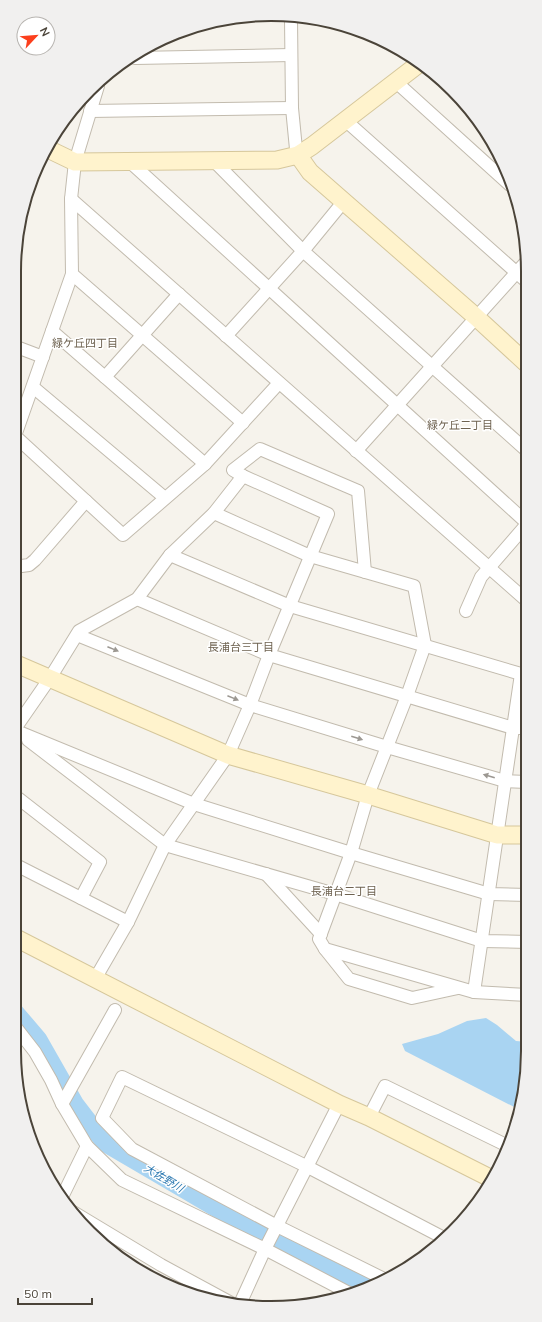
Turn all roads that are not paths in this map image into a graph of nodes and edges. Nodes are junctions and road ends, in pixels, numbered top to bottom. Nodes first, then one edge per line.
1 (290, 22) edge
2 (291, 55) junction
3 (140, 58) edge
4 (415, 67) edge
5 (395, 81) junction
6 (96, 92) edge
7 (292, 108) junction
8 (90, 111) junction
9 (345, 120) junction
10 (52, 151) edge
11 (298, 155) junction
12 (213, 160) junction
13 (75, 162) junction
14 (130, 162) junction
15 (504, 179) edge
16 (71, 199) junction
17 (344, 202) junction
18 (303, 251) junction
19 (521, 267) edge
20 (516, 272) junction
21 (72, 274) junction
22 (521, 276) edge
23 (269, 288) junction
24 (180, 294) junction
25 (476, 317) junction
26 (52, 331) junction
27 (142, 336) junction
28 (226, 336) junction
29 (21, 349) edge
30 (43, 357) junction
31 (521, 358) edge
32 (432, 366) junction
33 (105, 377) junction
34 (280, 383) junction
35 (33, 386) junction
36 (397, 405) junction
37 (21, 419) edge
38 (243, 423) junction
39 (21, 441) edge
40 (521, 446) edge
41 (356, 451) junction
42 (205, 464) junction
43 (243, 476) junction
44 (165, 498) junction
45 (86, 501) junction
46 (214, 513) junction
47 (521, 518) edge
48 (521, 530) edge
49 (170, 555) junction
50 (310, 556) junction
51 (21, 567) edge
52 (489, 568) junction
53 (365, 572) junction
54 (521, 596) edge
55 (136, 599) junction
56 (290, 606) junction
57 (466, 611) dead end
58 (77, 635) junction
59 (424, 645) junction
60 (269, 655) junction
61 (21, 666) edge
62 (521, 673) edge
63 (50, 678) junction
64 (521, 689) edge
65 (407, 696) junction
66 (250, 705) junction
67 (21, 720) edge
68 (513, 728) junction
69 (521, 728) edge
70 (21, 733) edge
71 (21, 735) edge
72 (387, 747) junction
73 (228, 755) junction
74 (505, 781) junction
75 (521, 782) edge
76 (368, 795) junction
77 (21, 800) edge
78 (194, 804) junction
79 (497, 835) junction
80 (521, 836) edge
81 (166, 845) junction
82 (351, 853) junction
83 (21, 868) edge
84 (266, 874) junction
85 (335, 894) junction
86 (489, 894) junction
87 (521, 895) edge
88 (81, 898) junction
89 (128, 922) junction
90 (321, 934) junction
91 (21, 941) edge
92 (482, 941) junction
93 (521, 942) edge
94 (325, 949) junction
95 (95, 979) junction
96 (459, 987) junction
97 (474, 992) junction
98 (521, 995) edge
99 (115, 1010) dead end
100 (21, 1034) edge
101 (62, 1104) junction
102 (339, 1104) junction
103 (369, 1117) junction
104 (503, 1144) edge
105 (87, 1146) junction
106 (306, 1166) junction
107 (488, 1177) edge
108 (64, 1192) edge
109 (87, 1221) edge
110 (277, 1226) junction
111 (440, 1236) edge
112 (265, 1249) junction
113 (379, 1276) edge
114 (343, 1290) edge
115 (216, 1295) edge
116 (242, 1299) edge

1 - 2 street
2 - 3 street
2 - 7 street
4 - 5 street
5 - 9 street
5 - 15 street
6 - 8 street
7 - 8 street
7 - 11 street
8 - 13 street
9 - 11 street
9 - 20 street
10 - 13 street
11 - 12 street
11 - 17 street
12 - 14 street
12 - 18 street
13 - 14 street
13 - 16 street
14 - 23 street
16 - 21 street
16 - 24 street
17 - 18 street
17 - 25 street
18 - 23 street
18 - 32 street
19 - 20 street
20 - 22 street
20 - 25 street
21 - 26 street
21 - 27 street
23 - 28 street
23 - 36 street
24 - 27 street
24 - 28 street
25 - 31 street
25 - 32 street
26 - 30 street
26 - 33 street
27 - 33 street
27 - 38 street
28 - 34 street
29 - 30 street
30 - 35 street
32 - 36 street
32 - 40 street
33 - 42 street
34 - 38 street
34 - 41 street
35 - 37 street
35 - 44 street
36 - 41 street
36 - 47 street
38 - 42 street
39 - 45 street
41 - 52 street
42 - 44 street
43 - 46 street
43 - 50 street
43 - 53 street
44 - 45 street
45 - 51 street
46 - 49 street
46 - 50 street
48 - 52 street
49 - 55 street
49 - 56 street
50 - 53 street
50 - 56 street
52 - 54 street
52 - 57 street
53 - 59 street
55 - 58 street
55 - 60 street
56 - 59 street
56 - 60 street
58 - 63 street
58 -> 66 street
59 - 62 street
59 - 65 street
60 - 65 street
60 - 66 street
61 - 63 street
63 - 67 street
63 - 73 street
64 - 68 street
65 - 68 street
65 - 72 street
66 -> 72 street
66 - 73 street
68 - 69 street
68 - 74 street
70 - 78 street
71 - 81 street
74 -> 72 street
72 - 76 street
73 - 76 street
73 - 78 street
74 - 75 street
74 - 79 street
76 - 79 street
76 - 82 street
77 - 88 street
78 - 81 street
78 - 82 street
79 - 80 street
79 - 86 street
81 - 84 street
81 - 89 street
82 - 85 street
82 - 86 street
83 - 88 street
84 - 85 street
84 - 90 street
85 - 90 street
85 - 92 street
86 - 87 street
86 - 92 street
88 - 89 street
89 - 95 street
90 - 94 street
91 - 95 street
92 - 93 street
92 - 97 street
94 - 96 street
94 - 96 street
95 - 102 street
96 - 97 street
97 - 98 street
99 - 101 street
100 - 101 street
101 - 105 street
102 - 103 street
102 - 106 street
103 - 104 street
103 - 107 street
105 - 108 street
105 - 112 street
106 - 110 street
106 - 110 street
106 - 111 street
109 - 115 street
110 - 112 street
110 - 113 street
112 - 114 street
112 - 116 street

